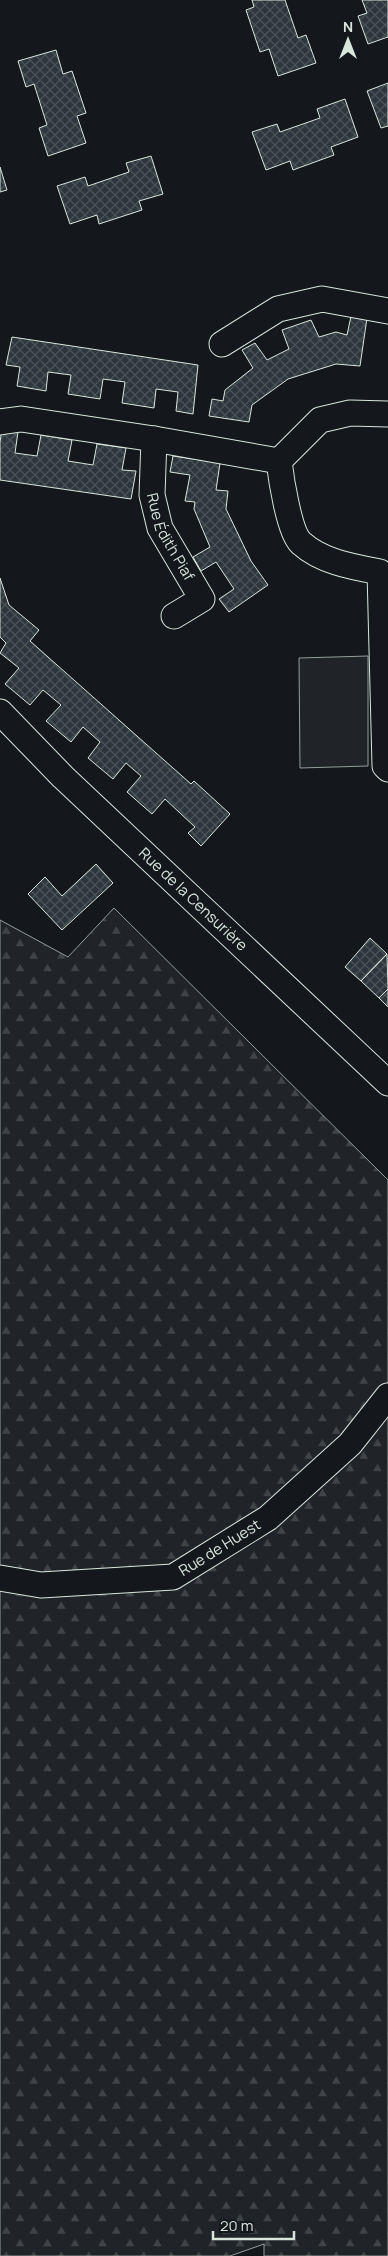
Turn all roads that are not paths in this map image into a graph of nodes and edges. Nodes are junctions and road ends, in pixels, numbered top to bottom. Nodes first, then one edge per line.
1 (388, 311) edge
2 (222, 344) dead end
3 (388, 414) edge
4 (0, 422) edge
5 (154, 439) junction
6 (279, 461) junction
7 (174, 616) dead end
8 (0, 712) edge
9 (388, 769) edge
10 (388, 1083) edge
11 (388, 1396) edge
12 (0, 1578) edge

1 - 2 street
3 - 6 street
4 - 5 street
5 - 6 street
5 - 7 street, Rue Édith Piaf
6 - 9 street
8 - 10 street, Rue de la Censurière
11 - 12 street, Rue de Huest

